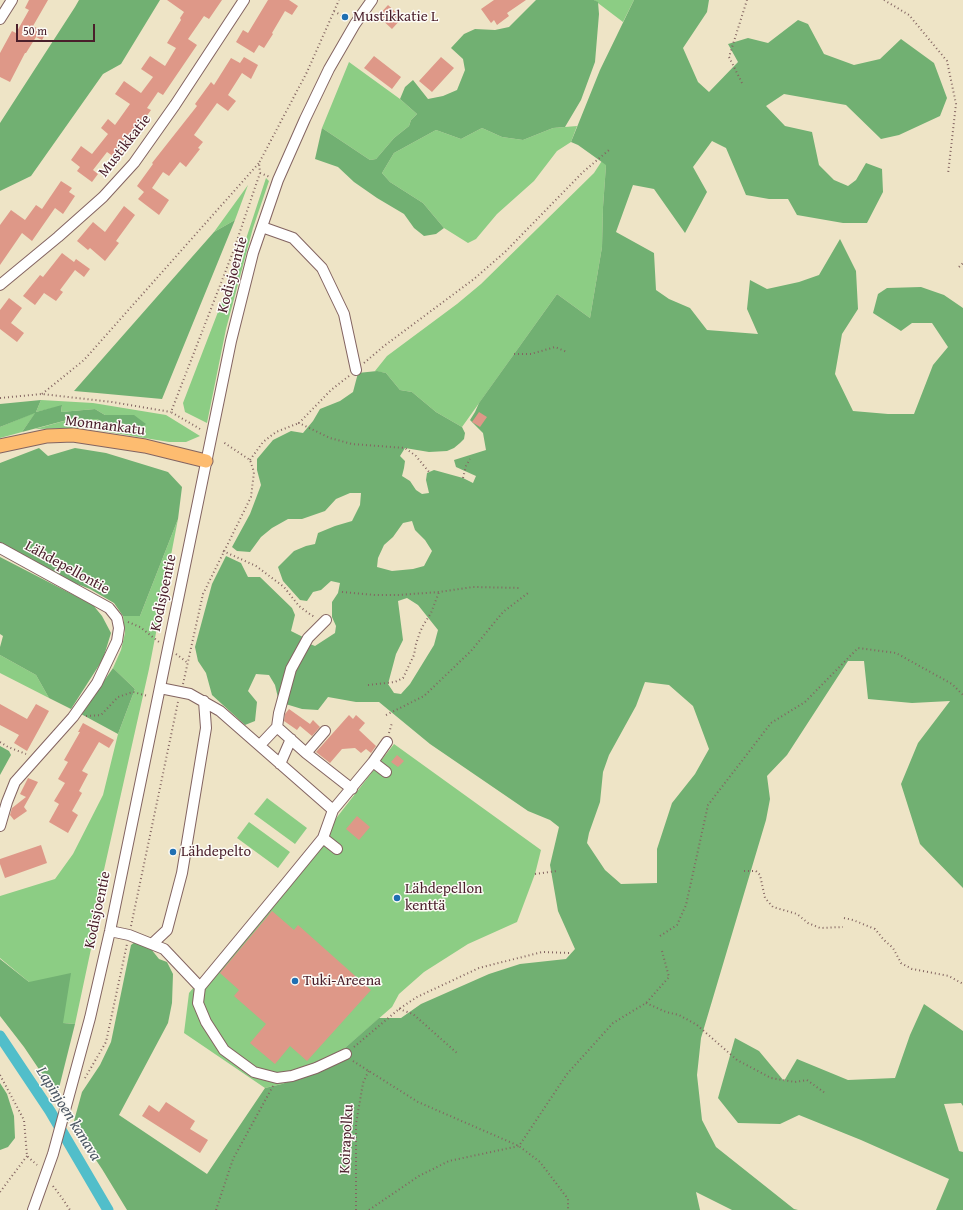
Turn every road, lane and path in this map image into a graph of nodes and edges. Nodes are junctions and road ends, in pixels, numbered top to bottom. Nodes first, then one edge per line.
1 (12, 0) edge
2 (244, 0) edge
3 (339, 0) edge
4 (372, 0) edge
5 (747, 0) edge
6 (884, 0) edge
7 (334, 10) junction
8 (0, 19) edge
9 (356, 24) junction
10 (742, 83) dead end
11 (609, 150) dead end
12 (259, 163) junction
13 (948, 174) dead end
14 (262, 228) junction
15 (963, 263) edge
16 (959, 267) dead end
17 (0, 285) edge
18 (567, 352) dead end
19 (514, 354) dead end
20 (356, 370) junction
21 (42, 394) junction
22 (0, 398) edge
23 (171, 412) junction
24 (299, 423) junction
25 (200, 429) dead end
26 (223, 442) dead end
27 (0, 446) edge
28 (470, 459) dead end
29 (250, 460) junction
30 (206, 461) junction
31 (429, 472) dead end
32 (463, 478) dead end
33 (0, 548) edge
34 (223, 551) junction
35 (521, 588) dead end
36 (342, 592) dead end
37 (439, 592) junction
38 (528, 593) dead end
39 (117, 618) junction
40 (326, 620) joint
41 (168, 648) junction
42 (188, 663) junction
43 (368, 685) dead end
44 (160, 688) junction
45 (180, 693) junction
46 (963, 695) edge
47 (157, 699) junction
48 (204, 701) junction
49 (386, 715) dead end
50 (73, 717) junction
51 (277, 727) junction
52 (326, 731) dead end
53 (290, 739) junction
54 (0, 742) edge
55 (387, 742) dead end
56 (260, 746) junction
57 (306, 753) junction
58 (36, 757) junction
59 (373, 762) junction
60 (280, 764) junction
61 (386, 772) dead end
62 (352, 789) junction
63 (333, 810) junction
64 (0, 826) edge
65 (323, 838) junction
66 (337, 849) dead end
67 (557, 871) dead end
68 (744, 871) dead end
69 (536, 874) dead end
70 (844, 918) dead end
71 (843, 927) dead end
72 (110, 931) junction
73 (129, 935) junction
74 (660, 936) dead end
75 (152, 944) junction
76 (662, 951) dead end
77 (569, 953) dead end
78 (963, 984) edge
79 (200, 987) junction
80 (646, 1003) junction
81 (399, 1009) junction
82 (457, 1053) dead end
83 (346, 1054) junction
84 (370, 1070) junction
85 (0, 1075) edge
86 (277, 1078) junction
87 (83, 1081) dead end
88 (825, 1093) dead end
89 (519, 1146) junction
90 (27, 1156) junction
91 (37, 1165) dead end
92 (53, 1186) dead end
93 (0, 1192) edge
94 (33, 1210) edge
95 (70, 1210) edge
96 (216, 1210) edge
97 (356, 1210) edge
98 (369, 1210) edge
99 (568, 1210) edge

1 - 8 street
2 - 17 street, Mustikkatie
3 - 7 path
4 - 9 street, Kodisjoentie
5 - 10 path
6 - 13 path
7 - 9 path
7 - 12 path
9 - 14 street, Kodisjoentie
11 - 20 path
12 - 21 path
12 - 23 path
14 - 20 street
14 - 30 street, Kodisjoentie
15 - 16 path
18 - 19 path
20 - 24 path
21 - 22 path
21 - 23 path
23 - 25 path
24 - 29 path
24 - 31 path
26 - 29 path
27 - 30 main road, Monnankatu
28 - 32 path
29 - 34 path
30 - 41 street, Kodisjoentie
33 - 39 street, Lähdepellontie
34 - 40 path
34 - 42 path
35 - 37 path
36 - 37 path
37 - 43 path
38 - 49 path
39 - 41 path
39 - 50 street
40 - 51 street
41 - 42 path
41 - 44 street, Kodisjoentie
42 - 45 path
44 - 45 street
44 - 47 street, Kodisjoentie
45 - 48 street
45 - 73 path
46 - 74 path
47 - 50 path
47 - 72 street, Kodisjoentie
48 - 56 street
48 - 75 street
50 - 58 street
51 - 53 street
51 - 56 street
52 - 57 street
53 - 57 street
53 - 60 street
54 - 58 path
55 - 59 street
56 - 60 street
57 - 62 street
58 - 64 street
59 - 61 street
59 - 62 street
60 - 63 street
62 - 63 street
63 - 65 street
65 - 66 street
65 - 79 street
67 - 69 path
68 - 71 path
70 - 78 path
72 - 73 street
72 - 94 street, Kodisjoentie
73 - 75 street
73 - 87 path
75 - 79 street
76 - 80 path
77 - 81 path
79 - 86 street
80 - 88 path
80 - 89 path
81 - 82 path
81 - 83 path
83 - 84 path
83 - 86 street
84 - 89 path
84 - 97 path, Koirapolku
85 - 90 path
86 - 96 path
89 - 98 path
89 - 99 path
90 - 91 path
90 - 93 path
92 - 95 path

